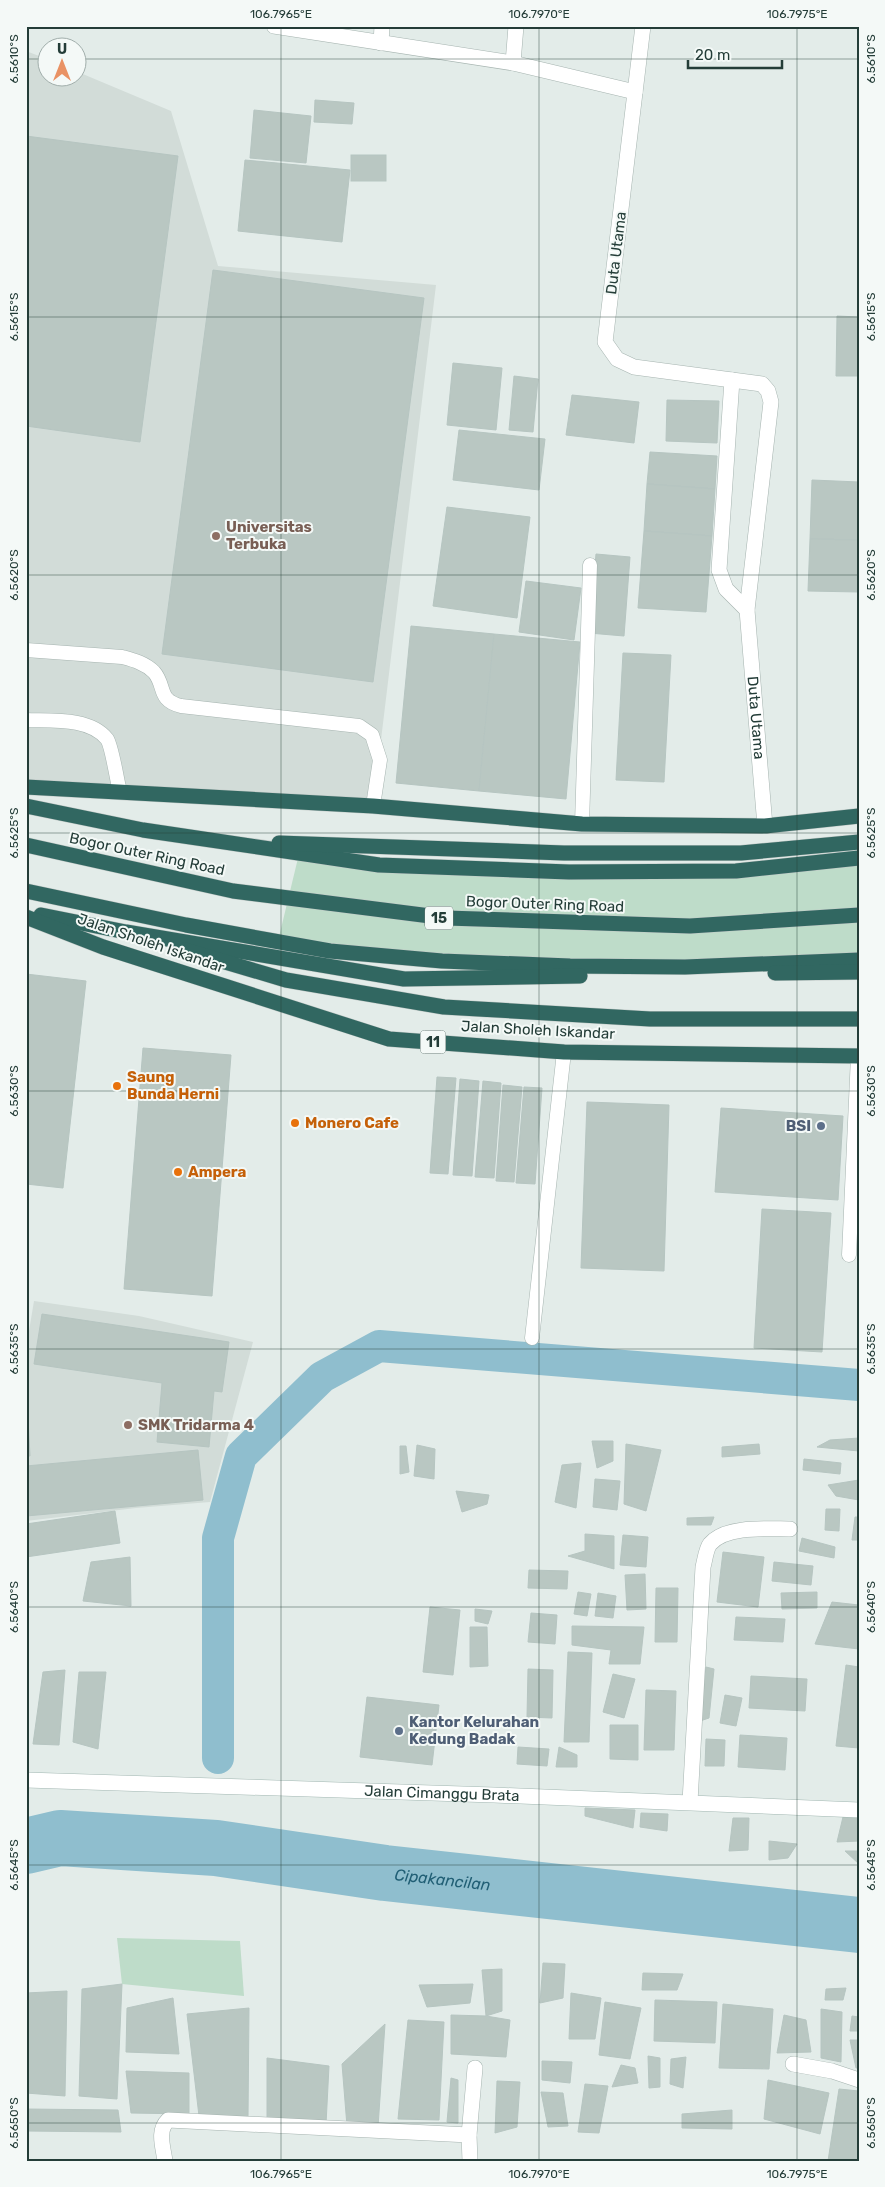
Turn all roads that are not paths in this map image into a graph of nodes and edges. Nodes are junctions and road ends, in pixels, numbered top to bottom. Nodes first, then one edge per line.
1 (274, 26) edge
2 (382, 26) edge
3 (516, 26) edge
4 (642, 26) edge
5 (381, 43) junction
6 (513, 63) junction
7 (635, 92) junction
8 (732, 380) junction
9 (590, 565) dead end
10 (747, 610) junction
11 (26, 650) edge
12 (26, 720) edge
13 (26, 787) edge
14 (120, 792) junction
15 (26, 806) edge
16 (374, 806) junction
17 (859, 816) edge
18 (582, 824) junction
19 (765, 826) junction
20 (203, 840) junction
21 (859, 842) edge
22 (26, 846) edge
23 (859, 858) edge
24 (26, 890) edge
25 (26, 912) edge
26 (859, 914) edge
27 (26, 917) edge
28 (126, 932) junction
29 (859, 960) edge
30 (859, 972) edge
31 (859, 1018) edge
32 (564, 1052) junction
33 (858, 1056) edge
34 (849, 1255) dead end
35 (532, 1338) dead end
36 (790, 1530) dead end
37 (26, 1780) edge
38 (690, 1802) junction
39 (859, 1810) edge
40 (792, 2064) dead end
41 (475, 2068) dead end
42 (859, 2080) edge
43 (469, 2135) junction
44 (165, 2161) edge
45 (470, 2161) edge

1 - 5 street
2 - 5 street
3 - 6 street
4 - 7 street, Duta Utama
5 - 6 street
6 - 7 street
7 - 8 street, Duta Utama
8 - 10 street
8 - 10 street, Duta Utama
9 - 18 lane
10 - 19 street, Duta Utama
11 - 16 lane
12 - 14 lane
13 - 14 highway
14 - 16 highway
15 - 20 highway
16 - 18 highway
17 - 19 highway
18 - 19 highway
20 - 21 highway
20 - 23 highway
22 - 26 highway, Bogor Outer Ring Road / 15
24 - 29 highway
25 - 28 highway, Jalan Sholeh Iskandar
27 - 32 highway, Jalan Sholeh Iskandar / 11
28 - 30 highway, Jalan Sholeh Iskandar
28 - 31 highway
32 - 33 highway, Jalan Sholeh Iskandar / 11
32 - 35 lane
33 - 34 lane
36 - 38 street
37 - 38 street, Jalan Cimanggu Brata
38 - 39 street, Jalan Cimanggu Brata
40 - 42 street
41 - 43 street
43 - 44 street
43 - 45 street

